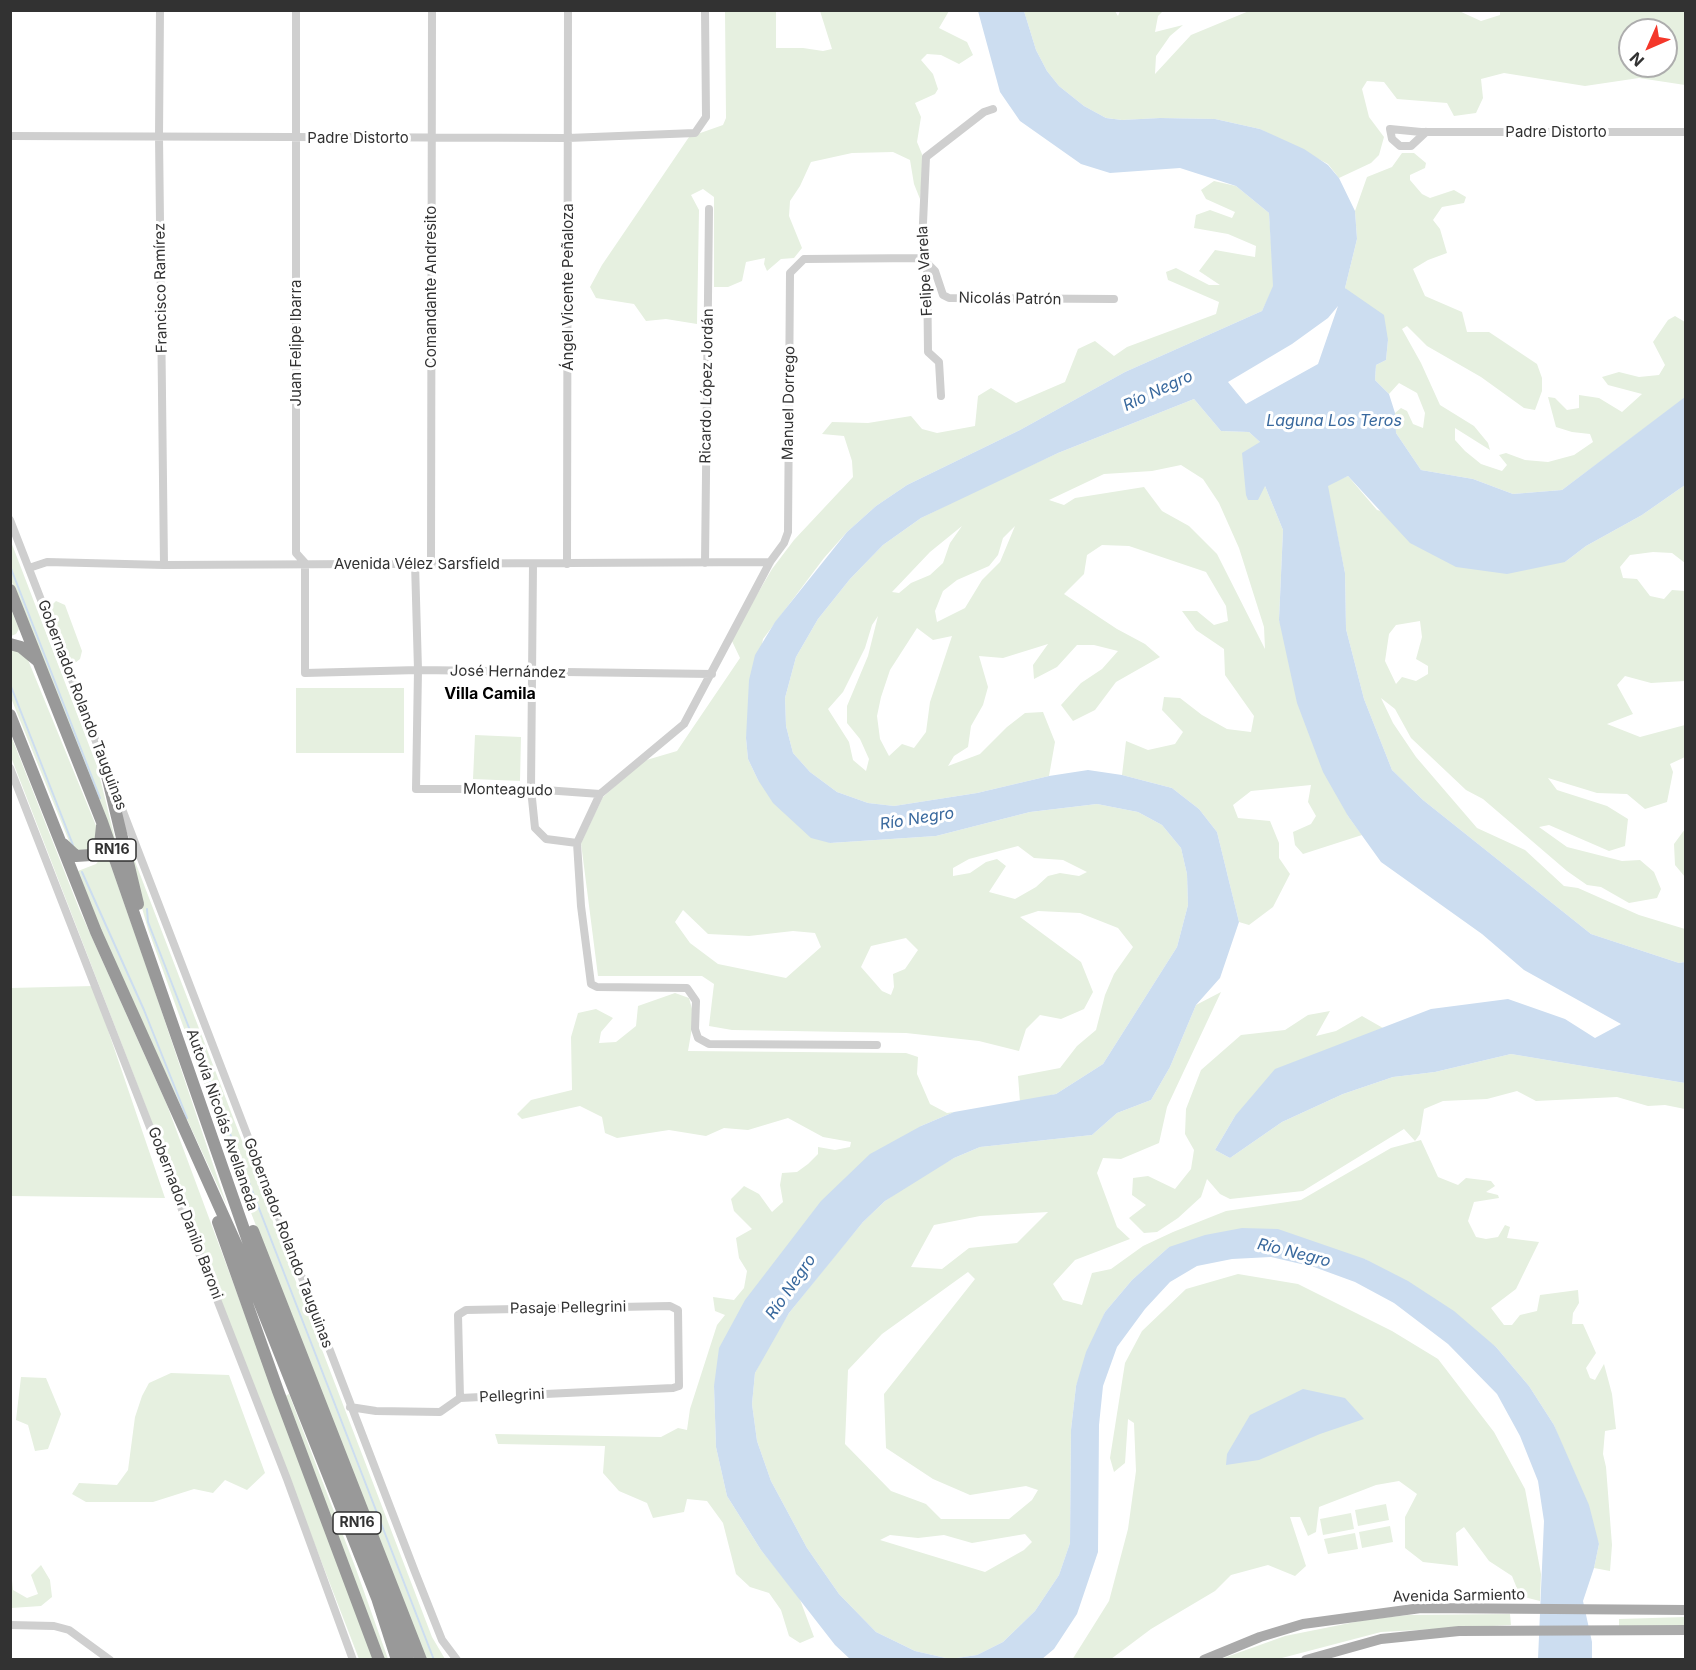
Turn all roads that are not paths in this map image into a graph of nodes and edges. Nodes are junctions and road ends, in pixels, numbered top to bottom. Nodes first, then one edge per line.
1 (160, 10) edge
2 (296, 10) edge
3 (432, 10) edge
4 (568, 10) edge
5 (705, 10) edge
6 (993, 109) dead end
7 (1426, 132) dead end
8 (1686, 132) edge
9 (10, 136) edge
10 (159, 136) junction
11 (296, 137) junction
12 (431, 138) junction
13 (568, 138) junction
14 (709, 209) dead end
15 (925, 261) junction
16 (1114, 298) dead end
17 (941, 396) dead end
18 (10, 520) edge
19 (705, 562) junction
20 (770, 562) junction
21 (305, 563) junction
22 (415, 563) junction
23 (431, 563) junction
24 (532, 564) junction
25 (567, 564) junction
26 (164, 565) junction
27 (29, 568) junction
28 (10, 590) edge
29 (10, 644) edge
30 (39, 662) junction
31 (418, 670) junction
32 (305, 673) joint
33 (530, 673) junction
34 (712, 674) junction
35 (10, 715) edge
36 (105, 767) junction
37 (10, 768) edge
38 (531, 789) junction
39 (600, 794) junction
40 (102, 822) junction
41 (57, 836) junction
42 (577, 843) junction
43 (153, 963) junction
44 (877, 1045) dead end
45 (204, 1114) junction
46 (193, 1150) junction
47 (679, 1386) joint
48 (460, 1398) junction
49 (350, 1407) junction
50 (1686, 1610) edge
51 (10, 1625) edge
52 (1686, 1630) edge
53 (111, 1659) edge
54 (353, 1659) edge
55 (379, 1659) edge
56 (397, 1659) edge
57 (408, 1659) edge
58 (421, 1659) edge
59 (457, 1659) edge
60 (1204, 1659) edge
61 (1306, 1659) edge

1 - 10 street, Francisco Ramírez
2 - 11 street, Juan Felipe Ibarra
3 - 12 street, Comandante Andresito
4 - 13 street, Ángel Vicente Peñaloza
5 - 13 street, Padre Distorto
6 - 15 street, Felipe Varela
7 - 8 street, Padre Distorto
9 - 10 street, Padre Distorto
10 - 11 street, Padre Distorto
10 - 26 street, Francisco Ramírez
11 - 12 street, Padre Distorto
11 - 21 street, Juan Felipe Ibarra
12 - 13 street, Padre Distorto
12 - 23 street, Comandante Andresito
13 - 25 street, Ángel Vicente Peñaloza
14 - 19 street, Ricardo López Jordán
15 - 16 street, Nicolás Patrón
15 - 17 street, Felipe Varela
15 - 20 street, Manuel Dorrego
18 - 27 street, Gobernador Rolando Tauguinas
19 - 20 street, Avenida Vélez Sarsfield
19 - 25 street, Avenida Vélez Sarsfield
20 - 34 street
21 - 22 street, Avenida Vélez Sarsfield
21 - 26 street, Avenida Vélez Sarsfield
21 - 32 street, Juan Felipe Ibarra
22 - 23 street, Avenida Vélez Sarsfield
22 - 31 street
23 - 24 street, Avenida Vélez Sarsfield
24 - 25 street, Avenida Vélez Sarsfield
24 - 33 street
26 - 27 street, Avenida Vélez Sarsfield
27 - 36 street, Gobernador Rolando Tauguinas
28 - 30 highway, Autovía Nicolás Avellaneda / RN16
29 - 30 highway
30 - 40 highway, Autovía Nicolás Avellaneda / RN16
31 - 32 street, José Hernández
31 - 33 street, José Hernández
31 - 38 street, Monteagudo
33 - 34 street, José Hernández
33 - 38 street
34 - 39 street
35 - 41 highway, Autovía Nicolás Avellaneda / RN16
36 - 43 highway
36 - 49 street, Gobernador Rolando Tauguinas
37 - 54 street, Gobernador Danilo Baroni
38 - 39 street, Monteagudo
38 - 42 street
39 - 42 street
40 - 41 highway
40 - 43 highway, Autovía Nicolás Avellaneda / RN16
41 - 46 highway, Autovía Nicolás Avellaneda / RN16
42 - 44 street
43 - 45 highway, Autovía Nicolás Avellaneda / RN16
45 - 57 highway, Autovía Nicolás Avellaneda / RN16
45 - 58 highway
46 - 55 highway
46 - 56 highway, Autovía Nicolás Avellaneda / RN16
47 - 48 street, Pellegrini
47 - 48 street, Pasaje Pellegrini
48 - 49 street, Pellegrini
49 - 59 street, Gobernador Rolando Tauguinas
50 - 60 main road, Avenida Sarmiento
51 - 53 street
52 - 61 main road

